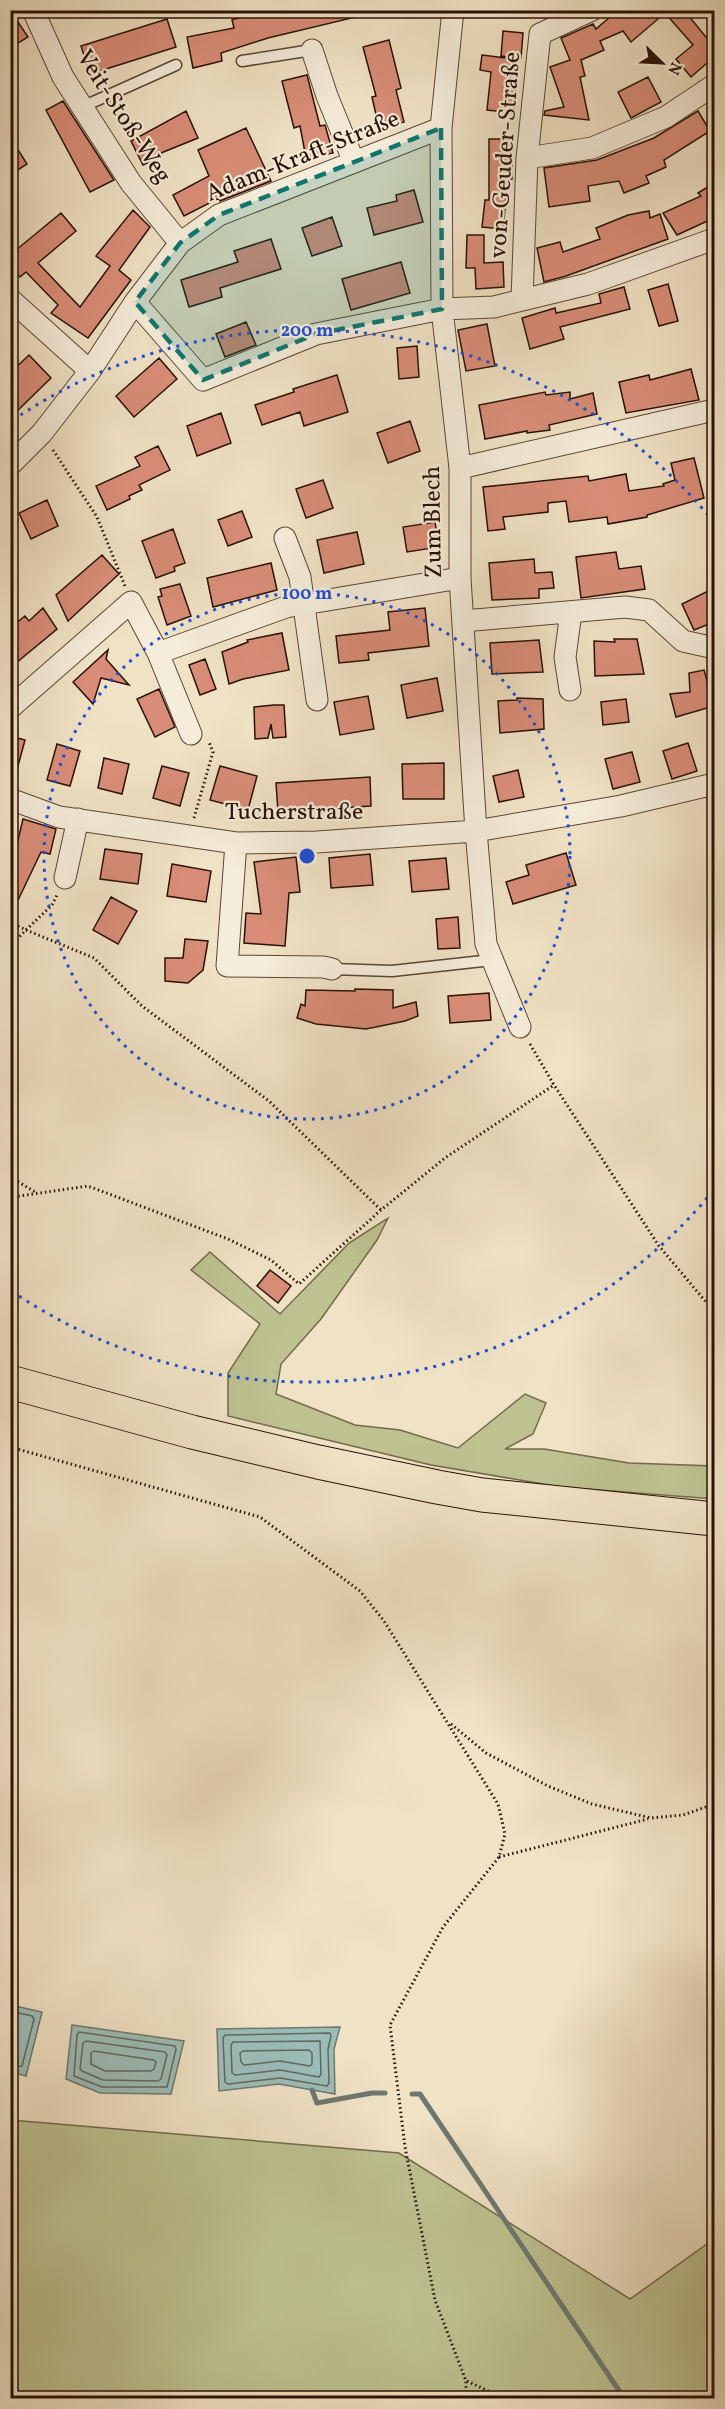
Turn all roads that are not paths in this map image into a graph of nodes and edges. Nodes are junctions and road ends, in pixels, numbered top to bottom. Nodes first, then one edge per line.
1 (33, 10) edge
2 (453, 10) edge
3 (592, 10) edge
4 (312, 50) joint
5 (242, 61) dead end
6 (176, 65) dead end
7 (714, 85) edge
8 (82, 107) junction
9 (441, 128) junction
10 (527, 159) junction
11 (354, 162) junction
12 (714, 239) edge
13 (180, 243) junction
14 (10, 299) edge
15 (522, 300) junction
16 (135, 302) junction
17 (442, 309) junction
18 (90, 371) junction
19 (714, 410) edge
20 (10, 465) edge
21 (460, 468) junction
22 (285, 538) dead end
23 (460, 578) junction
24 (304, 605) junction
25 (571, 612) junction
26 (464, 621) junction
27 (714, 645) edge
28 (158, 653) junction
29 (570, 690) dead end
30 (317, 700) dead end
31 (10, 708) edge
32 (191, 734) dead end
33 (714, 784) edge
34 (10, 799) edge
35 (78, 819) junction
36 (476, 831) junction
37 (236, 843) junction
38 (65, 878) road end
39 (492, 960) junction
40 (332, 969) joint
41 (520, 1027) road end
42 (10, 1382) edge
43 (714, 1519) edge

1 - 8 street, Veit-Stoß-Weg
2 - 9 street, Zum Blech
3 - 10 street, von-Geuder-Straße
4 - 5 lane
4 - 11 street
6 - 8 lane
7 - 10 street
8 - 13 street, Veit-Stoß-Weg
9 - 11 street, Adam-Kraft-Straße
9 - 17 street, Zum Blech
10 - 15 street, von-Geuder-Straße
11 - 13 street, Adam-Kraft-Straße
12 - 15 street
13 - 16 street, Adam-Kraft-Straße
14 - 18 street
15 - 17 street
16 - 17 street
16 - 18 street, Adam-Kraft-Straße
17 - 21 street, Zum Blech
18 - 20 street, Adam-Kraft-Straße
19 - 21 street
21 - 23 street, Zum Blech
22 - 24 street
23 - 24 street
23 - 26 street, Zum Blech
24 - 28 street
24 - 30 street
25 - 26 street
25 - 27 street
25 - 29 street
26 - 36 street, Zum Blech
28 - 31 street
28 - 32 street
33 - 36 street, Tucherstraße
34 - 35 street, Tucherstraße
35 - 37 street, Tucherstraße
35 - 38 street
36 - 37 street, Tucherstraße
36 - 39 street, Zum Blech
37 - 40 street
39 - 40 lane
39 - 41 street, Zum Blech
42 - 43 main road

